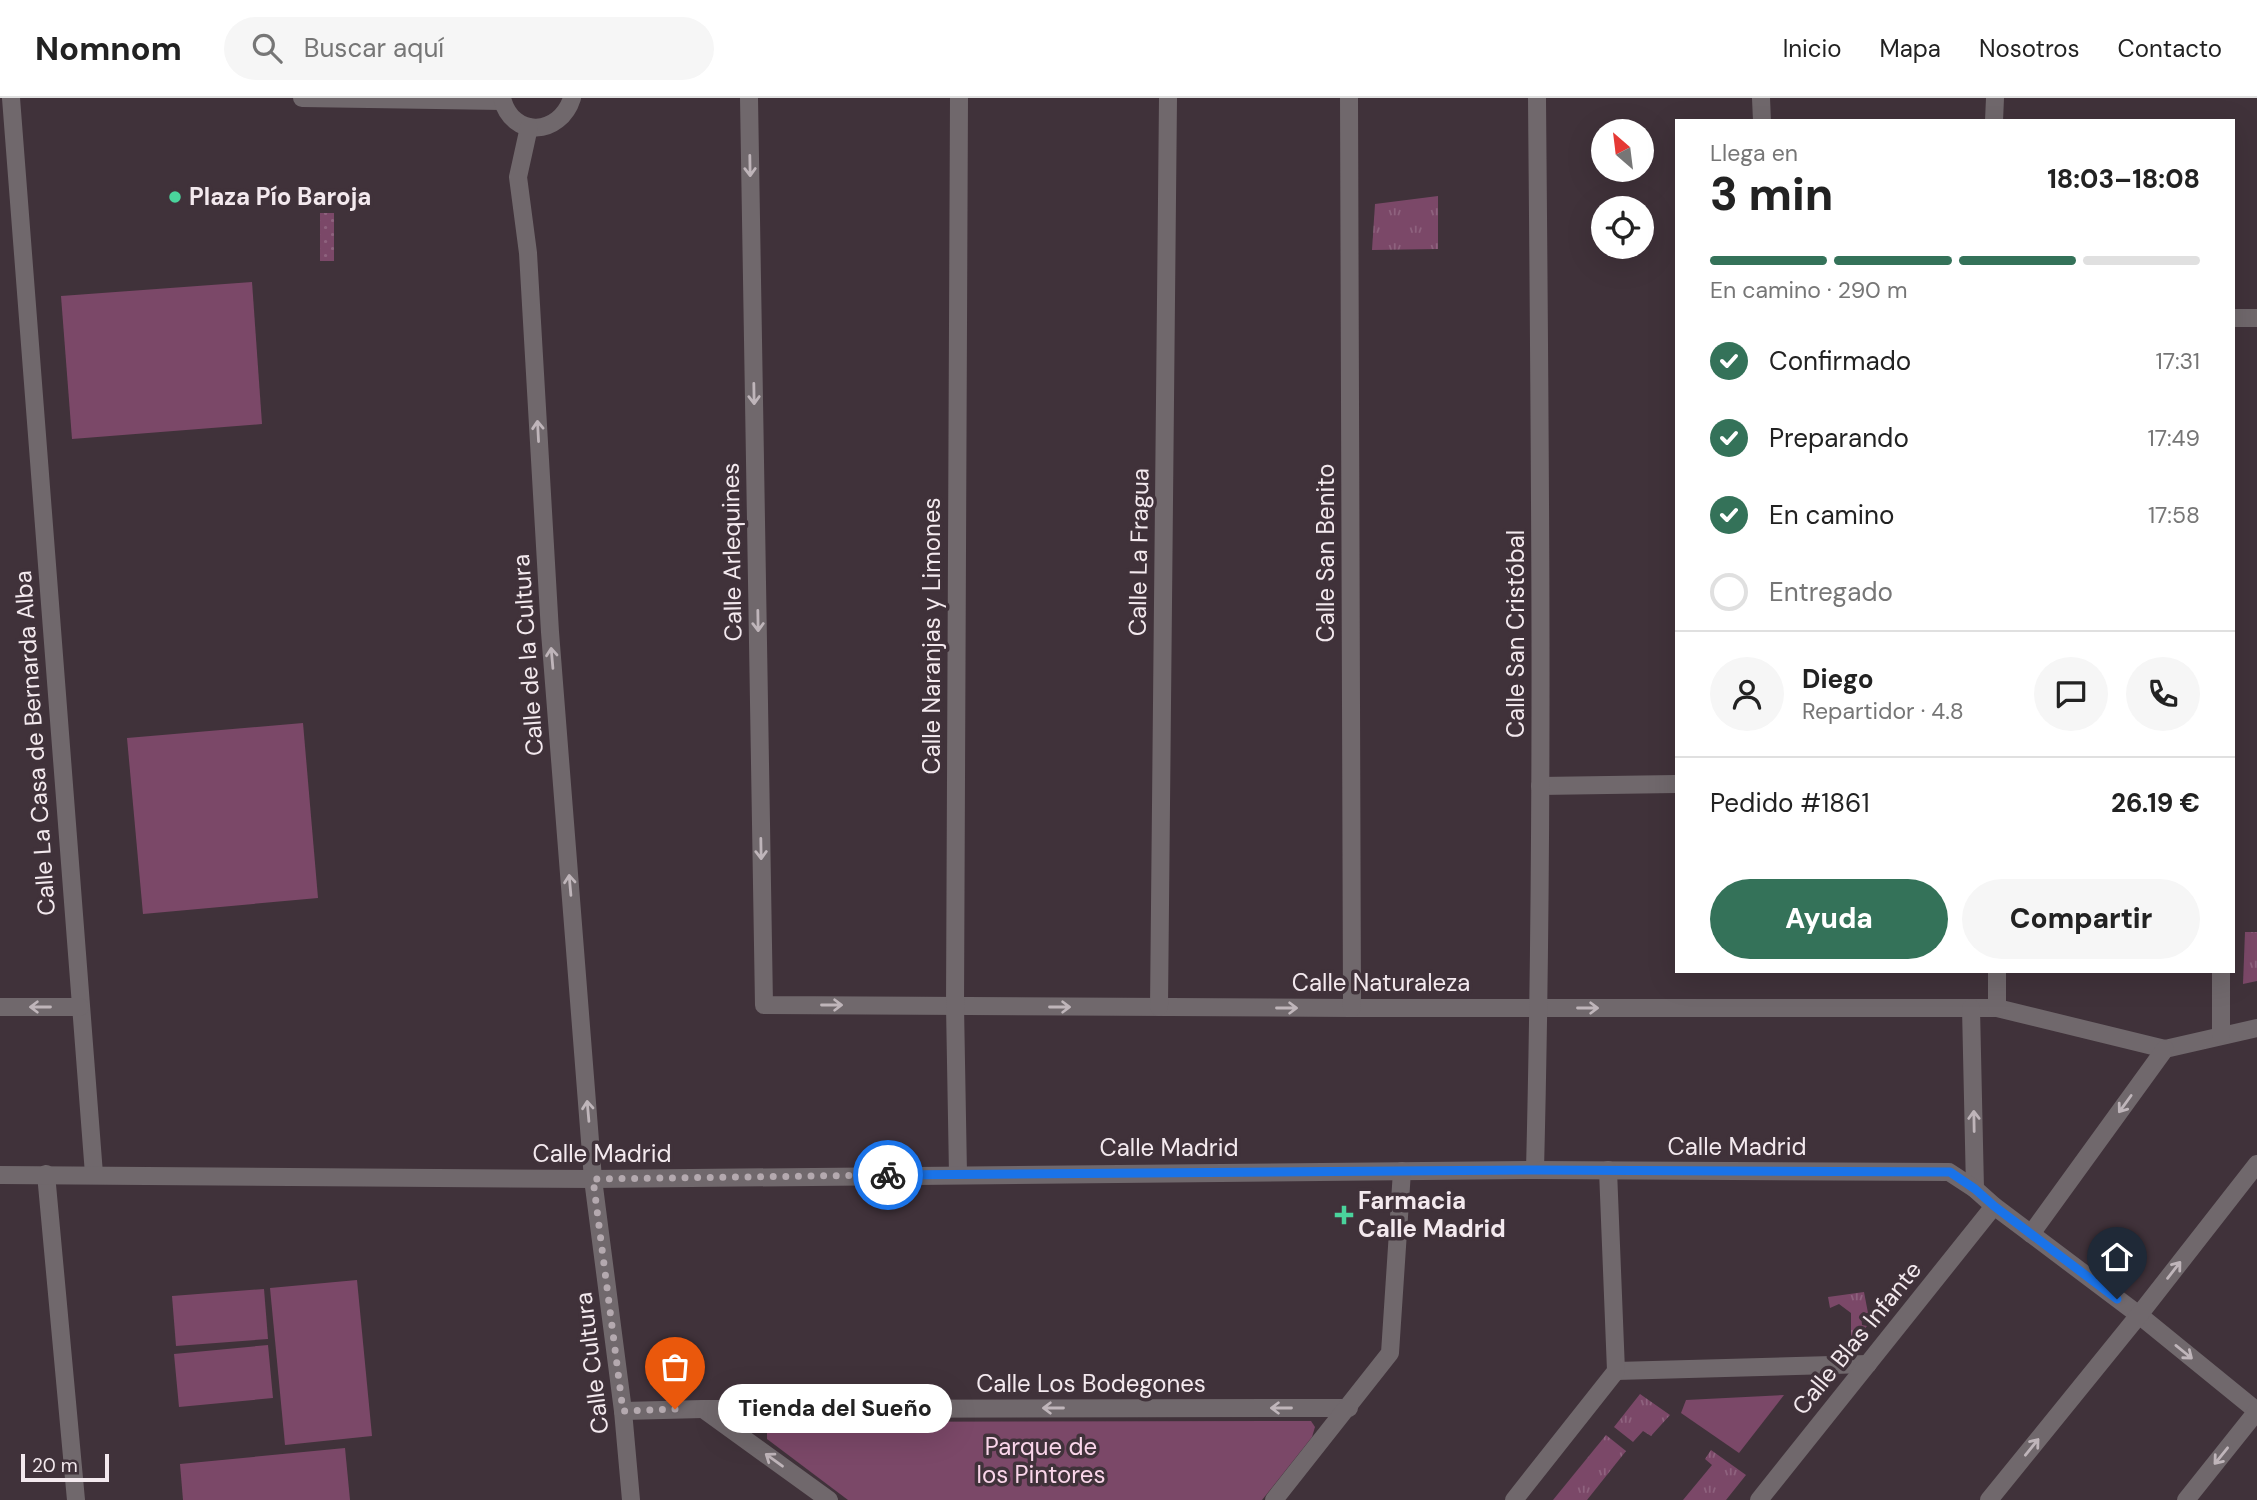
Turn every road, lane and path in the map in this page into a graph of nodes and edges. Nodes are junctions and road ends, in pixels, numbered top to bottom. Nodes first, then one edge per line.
1 (11, 98) edge
2 (302, 98) edge
3 (572, 98) edge
4 (749, 98) edge
5 (959, 98) edge
6 (1168, 98) edge
7 (1349, 98) edge
8 (1537, 98) edge
9 (1761, 98) edge
10 (1995, 98) edge
11 (502, 99) edge
12 (1762, 119) edge
13 (1994, 119) edge
14 (529, 127) junction
15 (2235, 318) edge
16 (2257, 318) edge
17 (1675, 784) edge
18 (1540, 786) junction
19 (1997, 973) edge
20 (2221, 973) edge
21 (764, 1005) joint
22 (955, 1006) junction
23 (0, 1007) edge
24 (80, 1007) junction
25 (1159, 1007) junction
26 (1352, 1008) junction
27 (1538, 1008) junction
28 (1971, 1008) junction
29 (1997, 1008) junction
30 (2257, 1028) edge
31 (2221, 1035) junction
32 (2165, 1049) junction
33 (2257, 1164) edge
34 (1535, 1170) junction
35 (1608, 1170) junction
36 (1402, 1171) junction
37 (46, 1174) junction
38 (93, 1174) junction
39 (958, 1174) junction
40 (0, 1175) edge
41 (593, 1179) junction
42 (1975, 1189) junction
43 (1994, 1206) junction
44 (2031, 1234) junction
45 (2139, 1315) junction
46 (1868, 1364) junction
47 (1616, 1371) junction
48 (1349, 1408) junction
49 (703, 1409) junction
50 (623, 1411) junction
51 (2257, 1411) edge
52 (76, 1500) edge
53 (631, 1500) edge
54 (829, 1500) edge
55 (1274, 1500) edge
56 (1514, 1500) edge
57 (1759, 1500) edge
58 (1989, 1500) edge
59 (2186, 1500) edge

1 - 24 street, Calle La Casa de Bernarda Alba
2 - 11 street
3 - 14 street
4 -> 21 street, Calle Arlequines
5 - 22 street, Calle Naranjas y Limones
6 - 25 street, Calle La Fragua
7 - 26 street, Calle San Benito
8 - 18 street, Calle San Cristóbal
9 - 12 street
10 - 13 street
11 - 14 street
41 -> 14 street, Calle de la Cultura
15 - 16 street
17 - 18 street
18 - 27 street, Calle San Cristóbal
19 - 29 street
20 - 31 street
21 -> 22 street, Calle Naturaleza
22 -> 25 street, Calle Naturaleza
22 - 39 street, Calle Naranjas y Limones
24 -> 23 street
24 - 38 street, Calle La Casa de Bernarda Alba
25 -> 26 street, Calle Naturaleza
26 - 27 street, Calle Naturaleza
27 -> 28 street, Calle Naturaleza
27 - 34 street, Calle San Cristóbal
28 - 29 street, Calle Naturaleza
42 -> 28 street
29 - 32 street, Calle Naturaleza
30 - 31 street
31 - 32 street
32 -> 44 street
45 -> 33 street
34 - 35 street, Calle Madrid
34 - 36 street, Calle Madrid
35 - 42 street, Calle Madrid
35 - 47 street
36 - 39 street, Calle Madrid
36 - 48 street
37 - 38 street, Calle Madrid
37 - 40 street, Calle Madrid
37 - 52 street
38 - 41 street, Calle Madrid
39 - 41 street, Calle Madrid
41 - 50 street, Calle Cultura
42 - 43 street, Calle Madrid
43 - 44 street, Calle Madrid
43 - 46 street, Calle Blas Infante
44 - 45 street, Calle Madrid
45 -> 51 street, Calle Madrid
58 -> 45 street
46 - 47 street
46 - 57 street, Calle Blas Infante
47 - 56 street
48 -> 49 street, Calle Los Bodegones
48 - 55 street
49 - 50 street, Calle Los Bodegones
54 -> 49 street
50 - 53 street, Calle Cultura
51 -> 59 street

